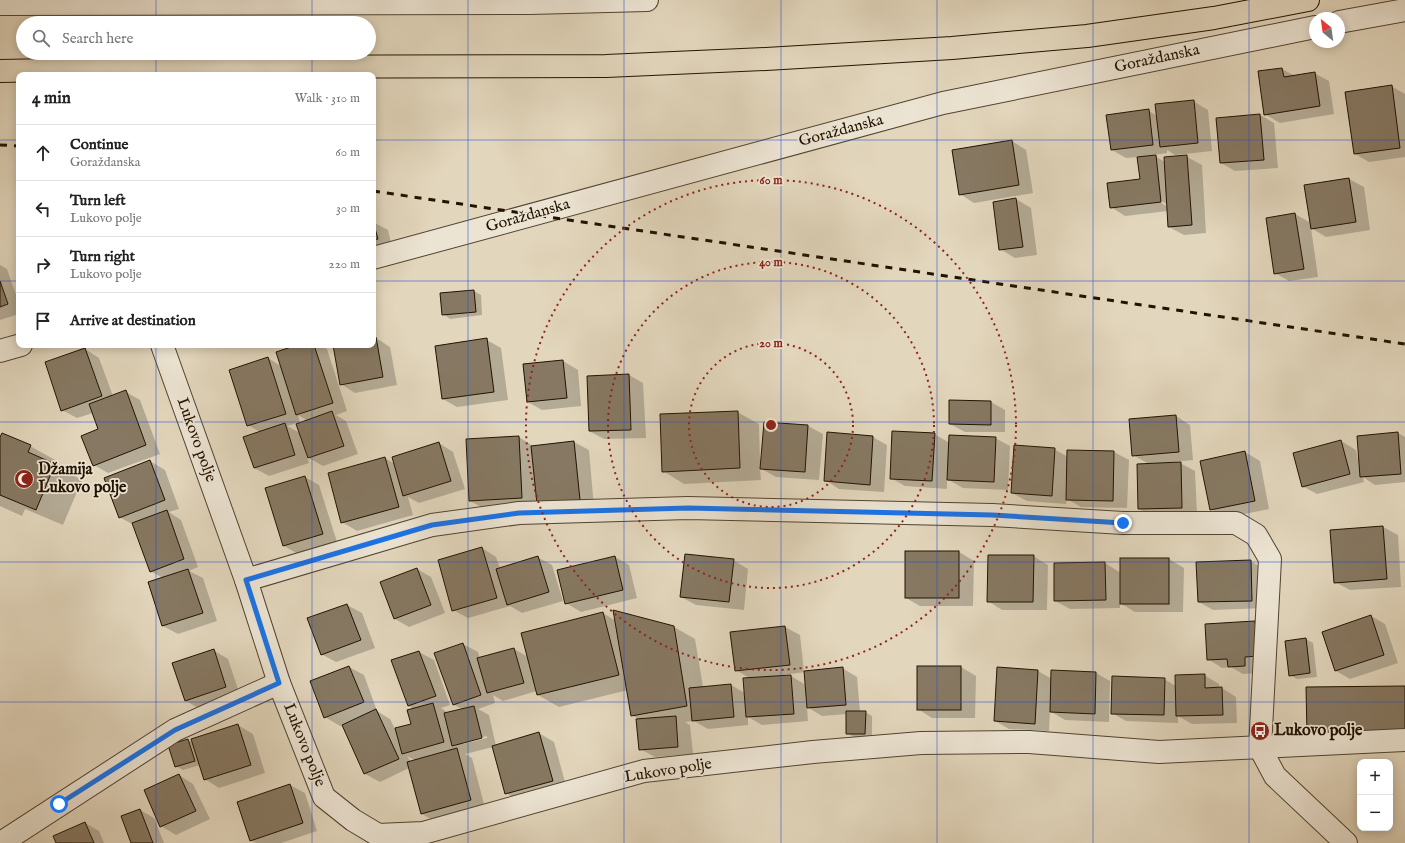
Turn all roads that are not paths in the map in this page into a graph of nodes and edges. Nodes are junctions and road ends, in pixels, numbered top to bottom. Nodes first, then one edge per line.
1 (647, 0) edge
2 (1308, 0) edge
3 (499, 1) edge
4 (0, 4) edge
5 (1405, 10) edge
6 (1345, 21) edge
7 (1309, 28) edge
8 (0, 72) edge
9 (376, 257) edge
10 (16, 346) edge
11 (163, 348) edge
12 (0, 351) edge
13 (246, 580) junction
14 (279, 683) junction
15 (1405, 740) edge
16 (1260, 748) junction
17 (1, 843) edge
18 (1346, 843) edge

1 - 3 street
2 - 8 highway
3 - 4 street
5 - 6 street
7 - 9 street, Goraždanska
10 - 12 street
11 - 13 street, Lukovo polje
13 - 14 street, Lukovo polje
13 - 16 street
14 - 16 street, Lukovo polje
14 - 17 street
15 - 16 street, Lukovo polje
16 - 18 street

